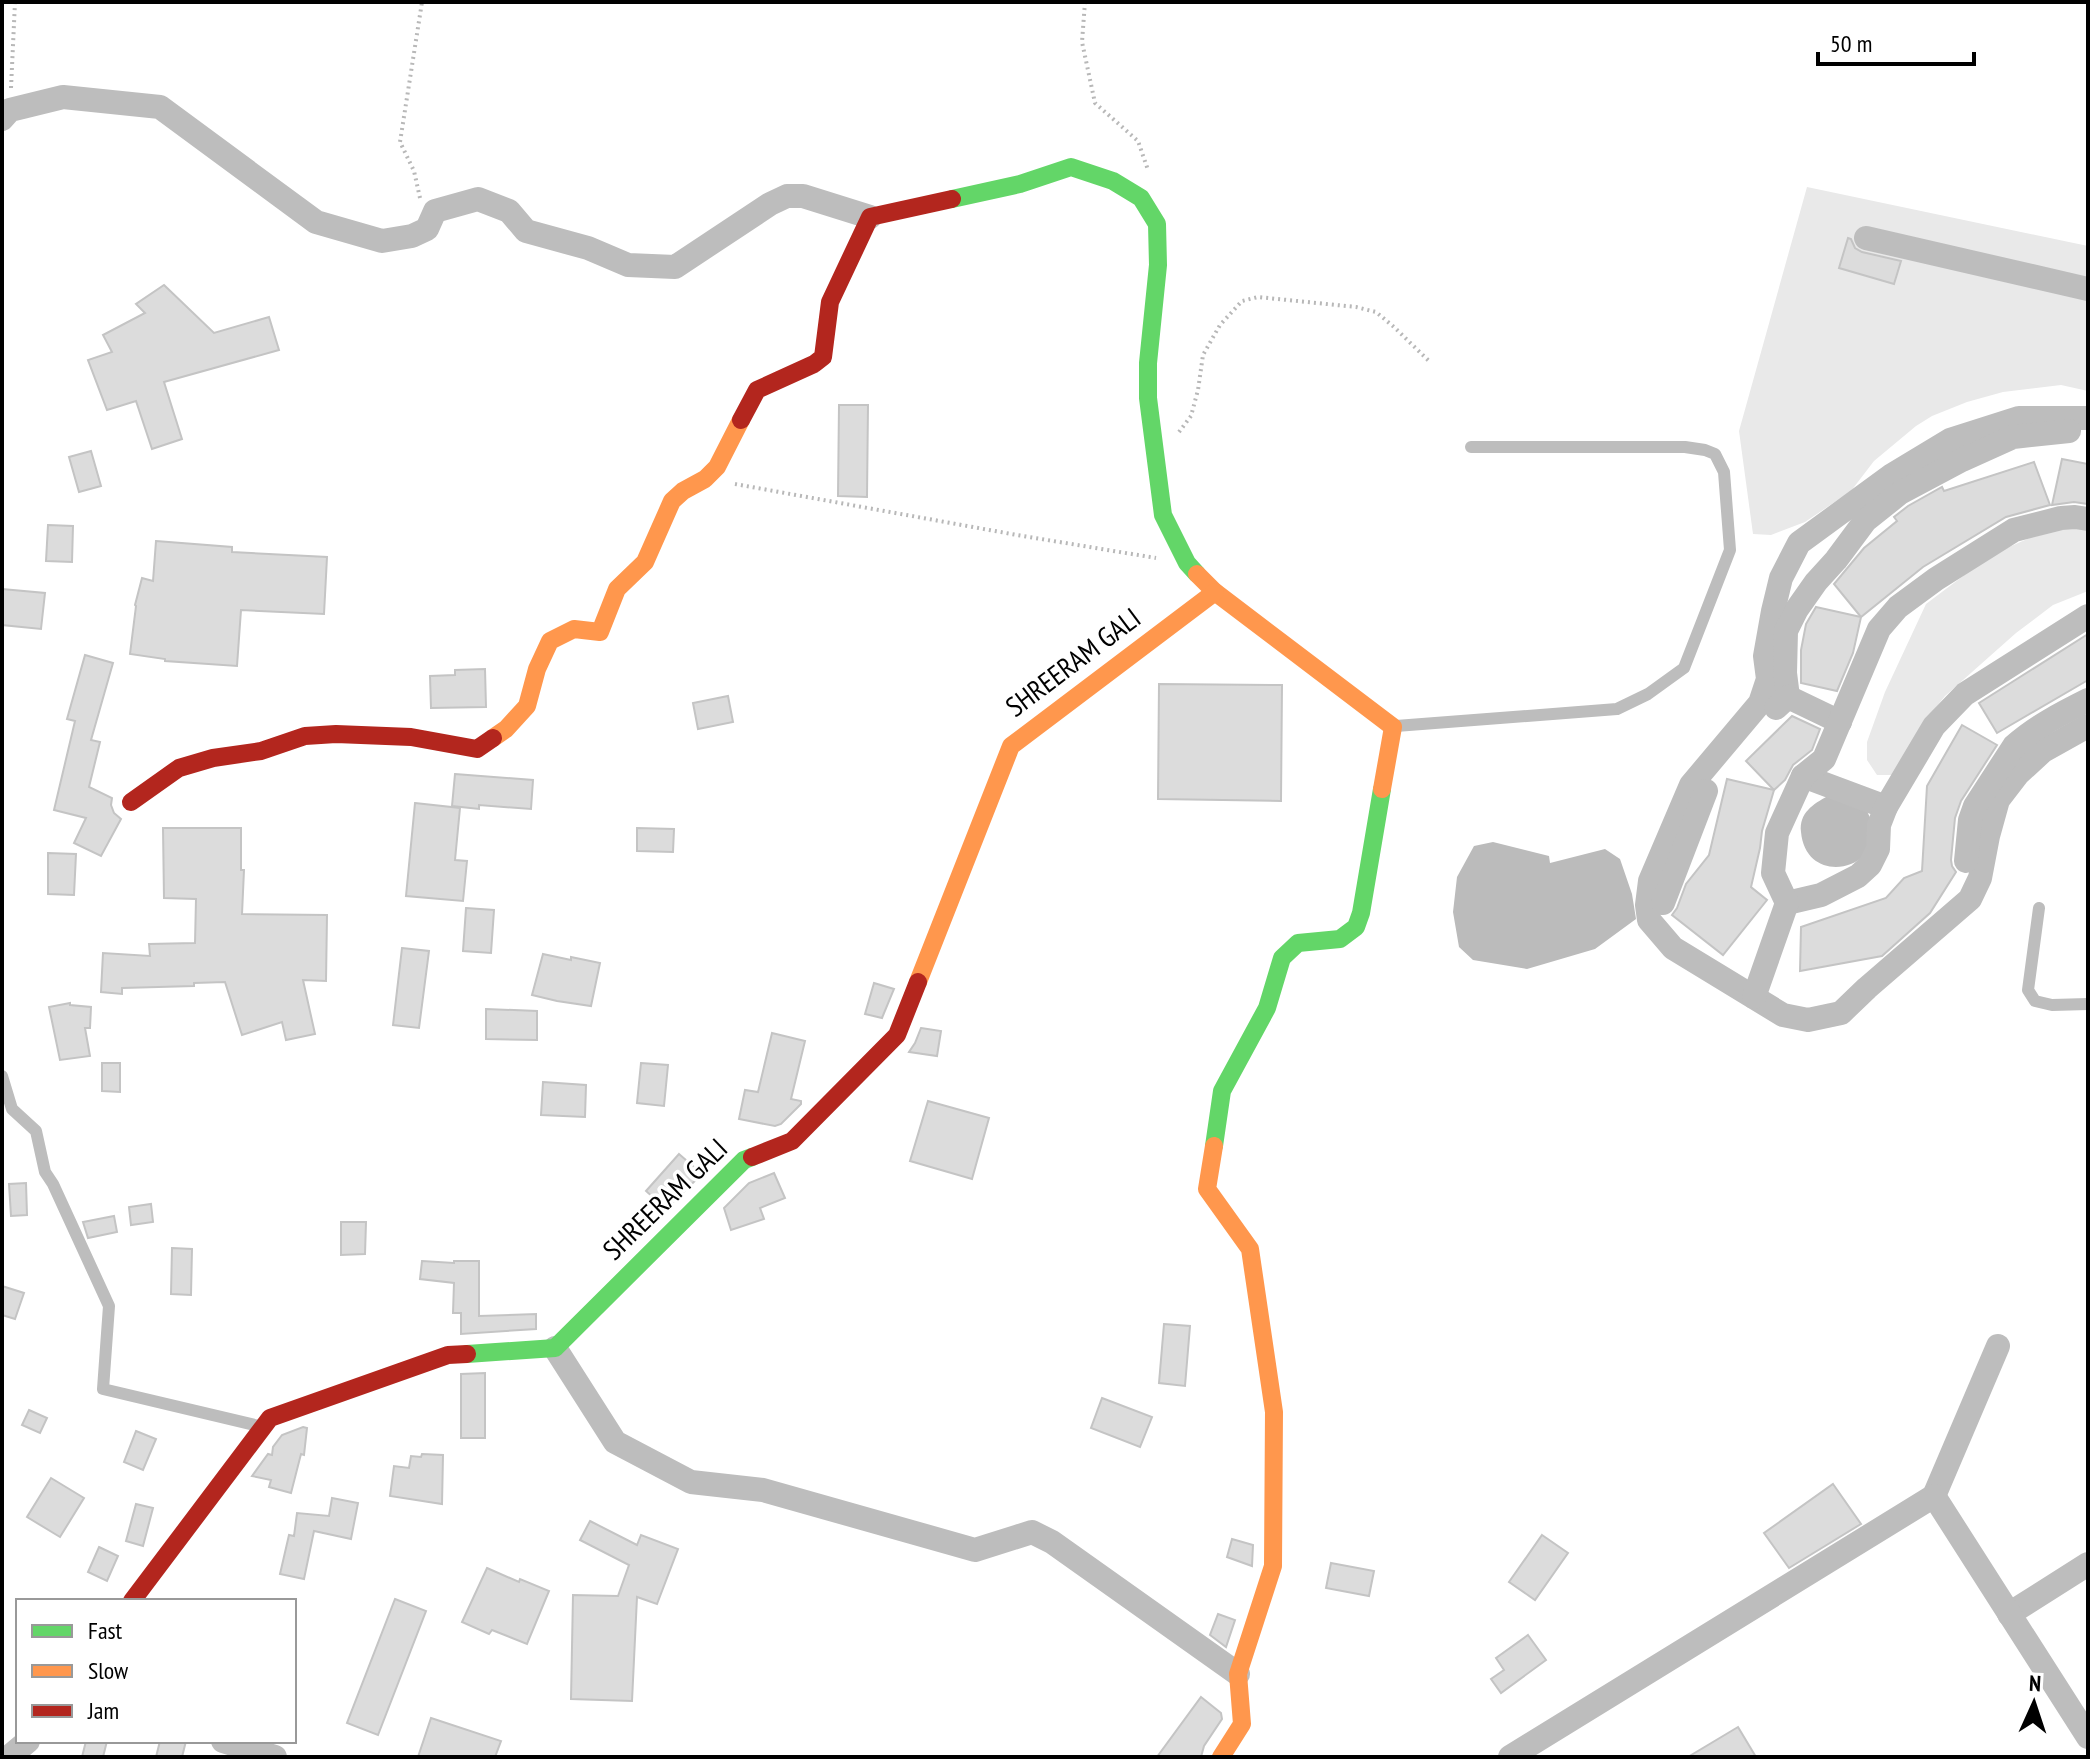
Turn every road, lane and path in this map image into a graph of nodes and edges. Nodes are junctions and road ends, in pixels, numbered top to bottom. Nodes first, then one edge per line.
1 (15, 2) edge
2 (422, 2) edge
3 (1085, 2) edge
4 (6, 114) edge
5 (1141, 198) junction
6 (870, 217) junction
7 (427, 229) junction
8 (1866, 238) dead end
9 (2088, 289) edge
10 (1430, 362) dead end
11 (2088, 418) edge
12 (2088, 429) edge
13 (1471, 447) dead end
14 (1156, 463) junction
15 (705, 479) junction
16 (2088, 519) edge
17 (1187, 563) junction
18 (1215, 592) junction
19 (2088, 616) edge
20 (1788, 697) junction
21 (2088, 700) edge
22 (1840, 722) junction
23 (2088, 726) edge
24 (1393, 727) junction
25 (1803, 776) junction
26 (131, 802) dead end
27 (1886, 807) junction
28 (1966, 861) dead end
29 (1663, 903) dead end
30 (1787, 903) junction
31 (2039, 908) dead end
32 (1754, 997) junction
33 (2088, 1004) edge
34 (2, 1076) edge
35 (1998, 1346) dead end
36 (555, 1348) junction
37 (264, 1427) junction
38 (1934, 1496) junction
39 (2088, 1564) edge
40 (134, 1599) edge
41 (2009, 1614) junction
42 (1238, 1674) junction
43 (2088, 1737) edge
44 (26, 1743) edge
45 (230, 1743) edge
46 (9, 1757) edge
47 (275, 1757) edge
48 (1221, 1757) edge
49 (1510, 1757) edge

1 - 4 path
2 - 7 path
3 - 5 path
4 - 7 street
5 - 6 street
5 - 14 street
6 - 7 street
6 - 15 street
8 - 9 street
10 - 14 path
11 - 32 street
12 - 20 street
13 - 24 lane
14 - 17 street
15 - 17 path
15 - 26 street
16 - 22 street
17 - 18 street
18 - 24 street
18 - 36 street, SHREERAM GALI
19 - 27 street
20 - 22 street
20 - 29 street
21 - 28 street
22 - 25 street
23 - 32 street
24 - 42 street
25 - 27 street
25 - 30 street
27 - 30 street
30 - 32 street
31 - 33 lane
34 - 37 lane
35 - 38 street
36 - 37 street
36 - 42 street
37 - 40 street
38 - 41 street
38 - 49 street
39 - 41 street
41 - 43 street
42 - 48 street
44 - 46 street
45 - 47 street

